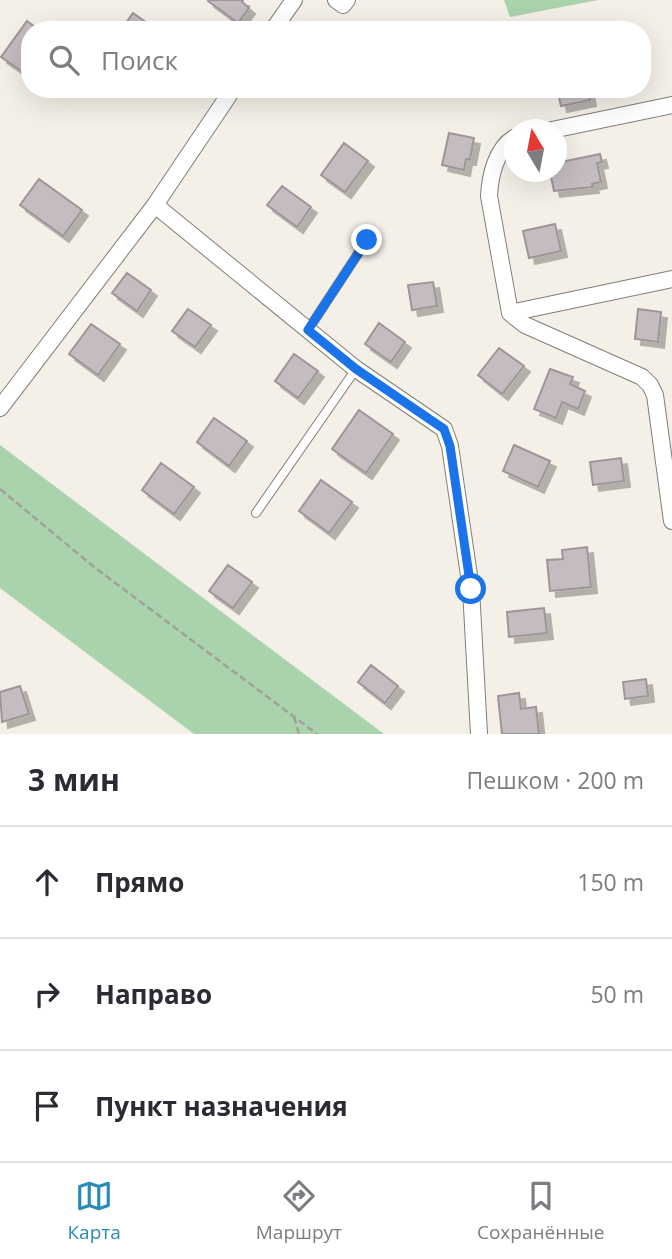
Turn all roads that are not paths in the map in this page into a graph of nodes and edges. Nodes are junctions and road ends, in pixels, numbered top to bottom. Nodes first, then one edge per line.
1 (293, 0) edge
2 (336, 0) edge
3 (347, 0) edge
4 (280, 21) edge
5 (227, 98) edge
6 (672, 105) edge
7 (567, 127) edge
8 (504, 147) edge
9 (155, 205) junction
10 (367, 240) dead end
11 (672, 279) edge
12 (510, 313) junction
13 (308, 330) junction
14 (356, 369) junction
15 (0, 408) edge
16 (670, 494) edge
17 (256, 513) dead end
18 (672, 521) edge
19 (479, 734) edge

1 - 4 street
2 - 3 street
5 - 9 street
6 - 7 street
8 - 12 street
9 - 13 street
9 - 15 street
10 - 13 lane
11 - 12 street
12 - 16 street
13 - 14 street
14 - 17 lane
14 - 19 street
16 - 18 street

